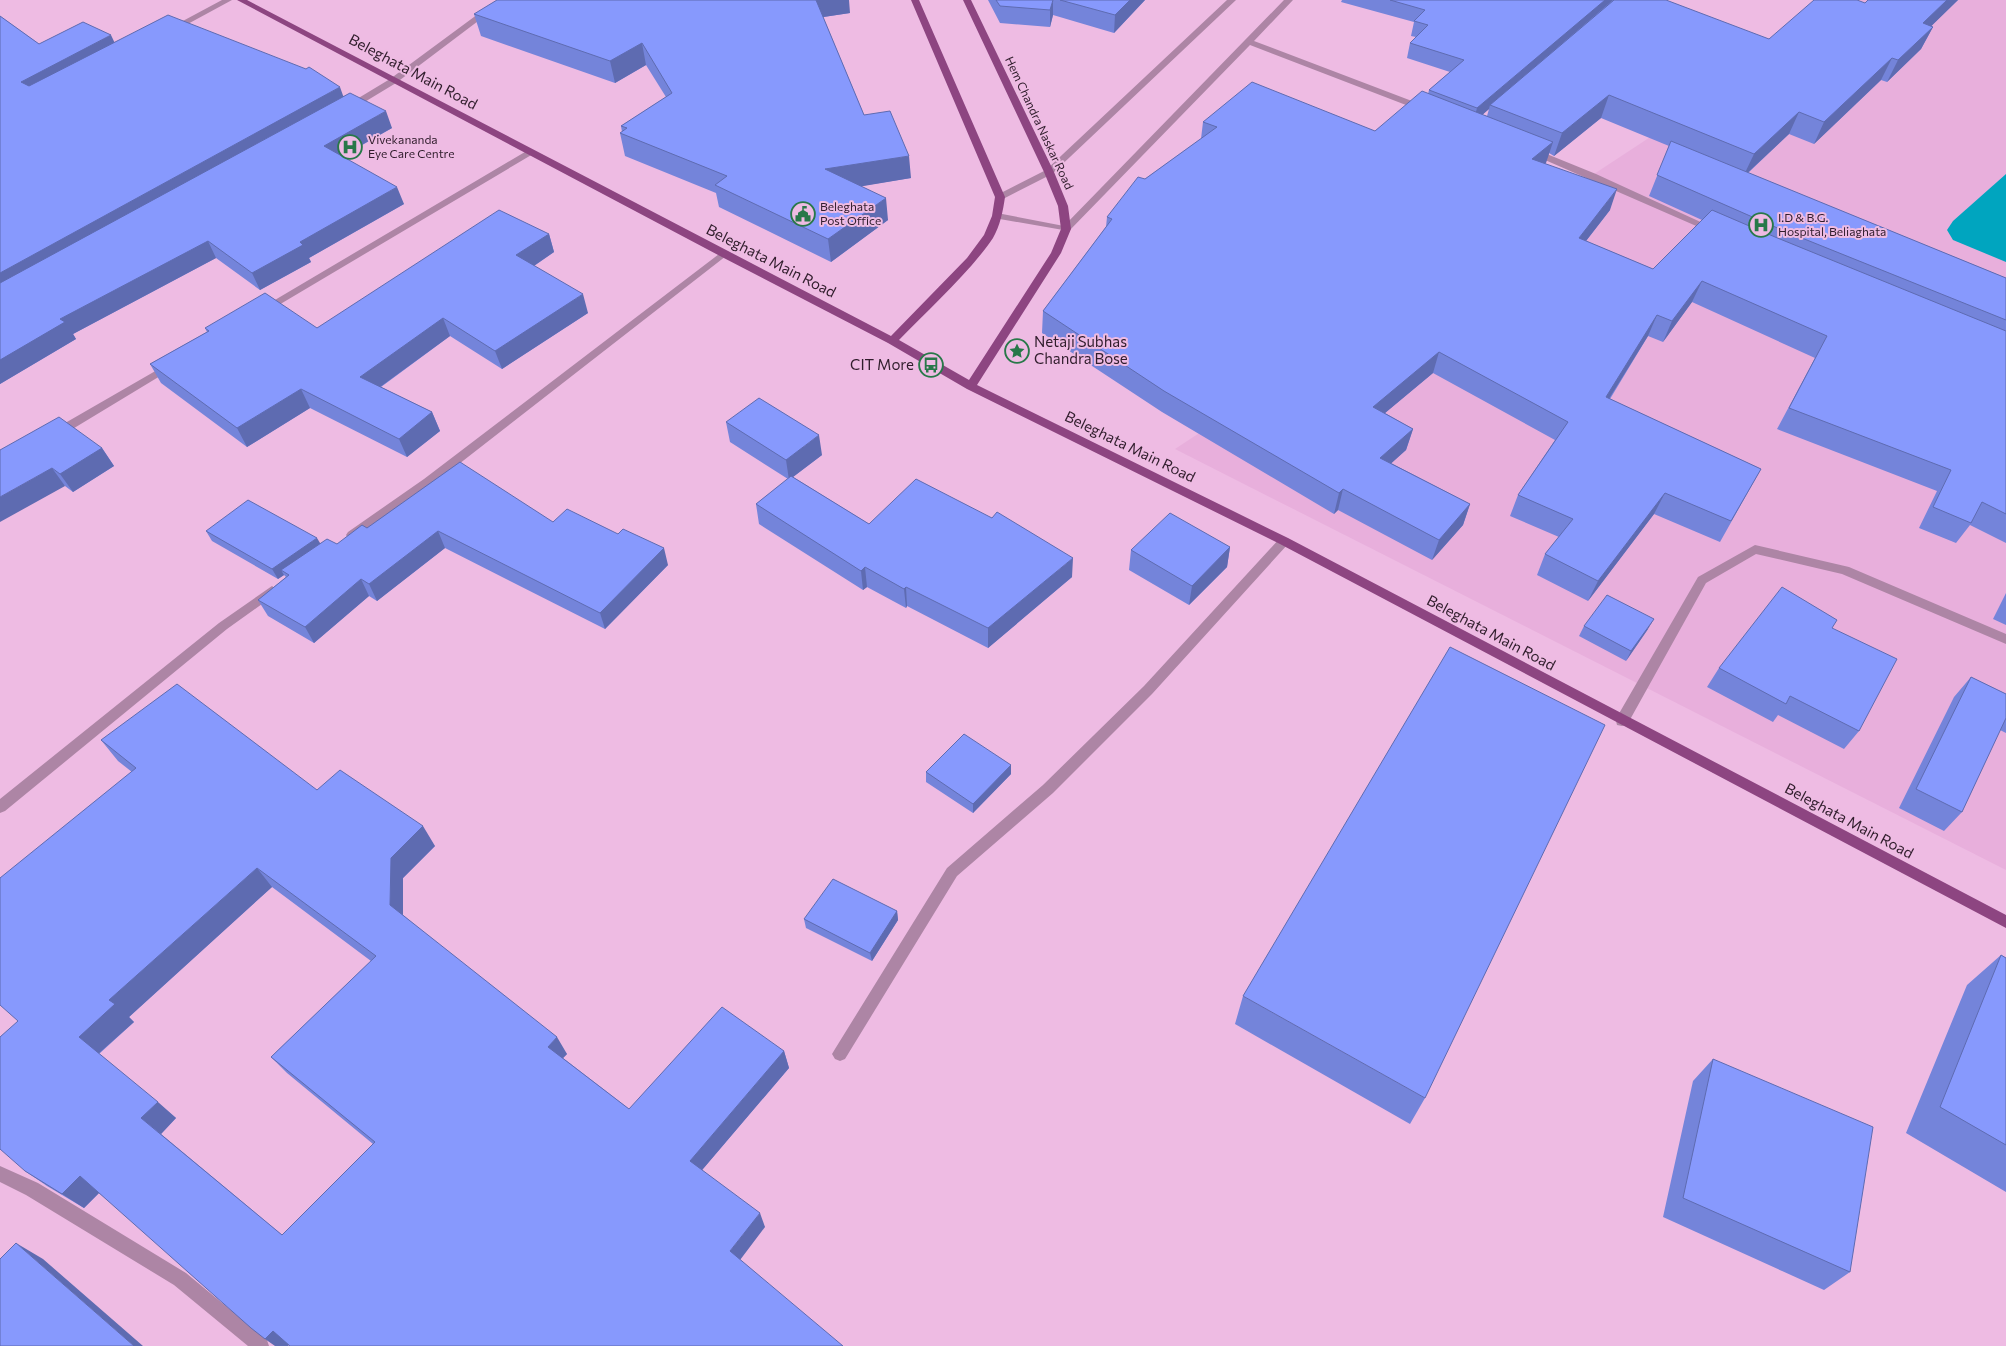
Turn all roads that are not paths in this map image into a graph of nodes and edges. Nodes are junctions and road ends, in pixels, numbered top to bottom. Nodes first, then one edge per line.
1 (228, 0) edge
2 (241, 0) edge
3 (502, 0) edge
4 (915, 0) edge
5 (967, 0) edge
6 (1232, 0) edge
7 (1290, 0) edge
8 (158, 36) edge
9 (1250, 42) junction
10 (394, 81) junction
11 (1429, 111) edge
12 (338, 114) edge
13 (1520, 147) edge
14 (530, 152) junction
15 (1050, 172) junction
16 (1000, 197) junction
17 (997, 216) junction
18 (1066, 229) junction
19 (1724, 235) edge
20 (723, 254) junction
21 (251, 317) edge
22 (892, 341) junction
23 (182, 358) edge
24 (971, 386) junction
25 (45, 440) edge
26 (1284, 541) junction
27 (341, 542) edge
28 (278, 587) edge
29 (2006, 639) edge
30 (1622, 721) junction
31 (0, 807) edge
32 (2006, 922) edge
33 (840, 1054) dead end
34 (0, 1174) edge
35 (261, 1346) edge

1 - 8 street
2 - 10 main road, Beleghata Main Road
3 - 10 street
4 - 16 main road
5 - 15 main road, Hem Chandra Naskar Road
6 - 15 street
7 - 9 street
9 - 11 street
9 - 18 street
10 - 12 street
10 - 14 main road, Beleghata Main Road
13 - 19 street
14 - 20 main road, Beleghata Main Road
14 - 21 street
15 - 16 street
15 - 18 main road, Hem Chandra Naskar Road
16 - 17 main road
17 - 18 street
17 - 22 main road
18 - 24 main road, Hem Chandra Naskar Road
20 - 22 main road, Beleghata Main Road
20 - 27 street
22 - 24 main road, Beleghata Main Road
23 - 25 street
24 - 26 main road, Beleghata Main Road
26 - 30 main road, Beleghata Main Road
26 - 33 street
28 - 31 street
29 - 30 street
30 - 32 main road, Beleghata Main Road
34 - 35 street

